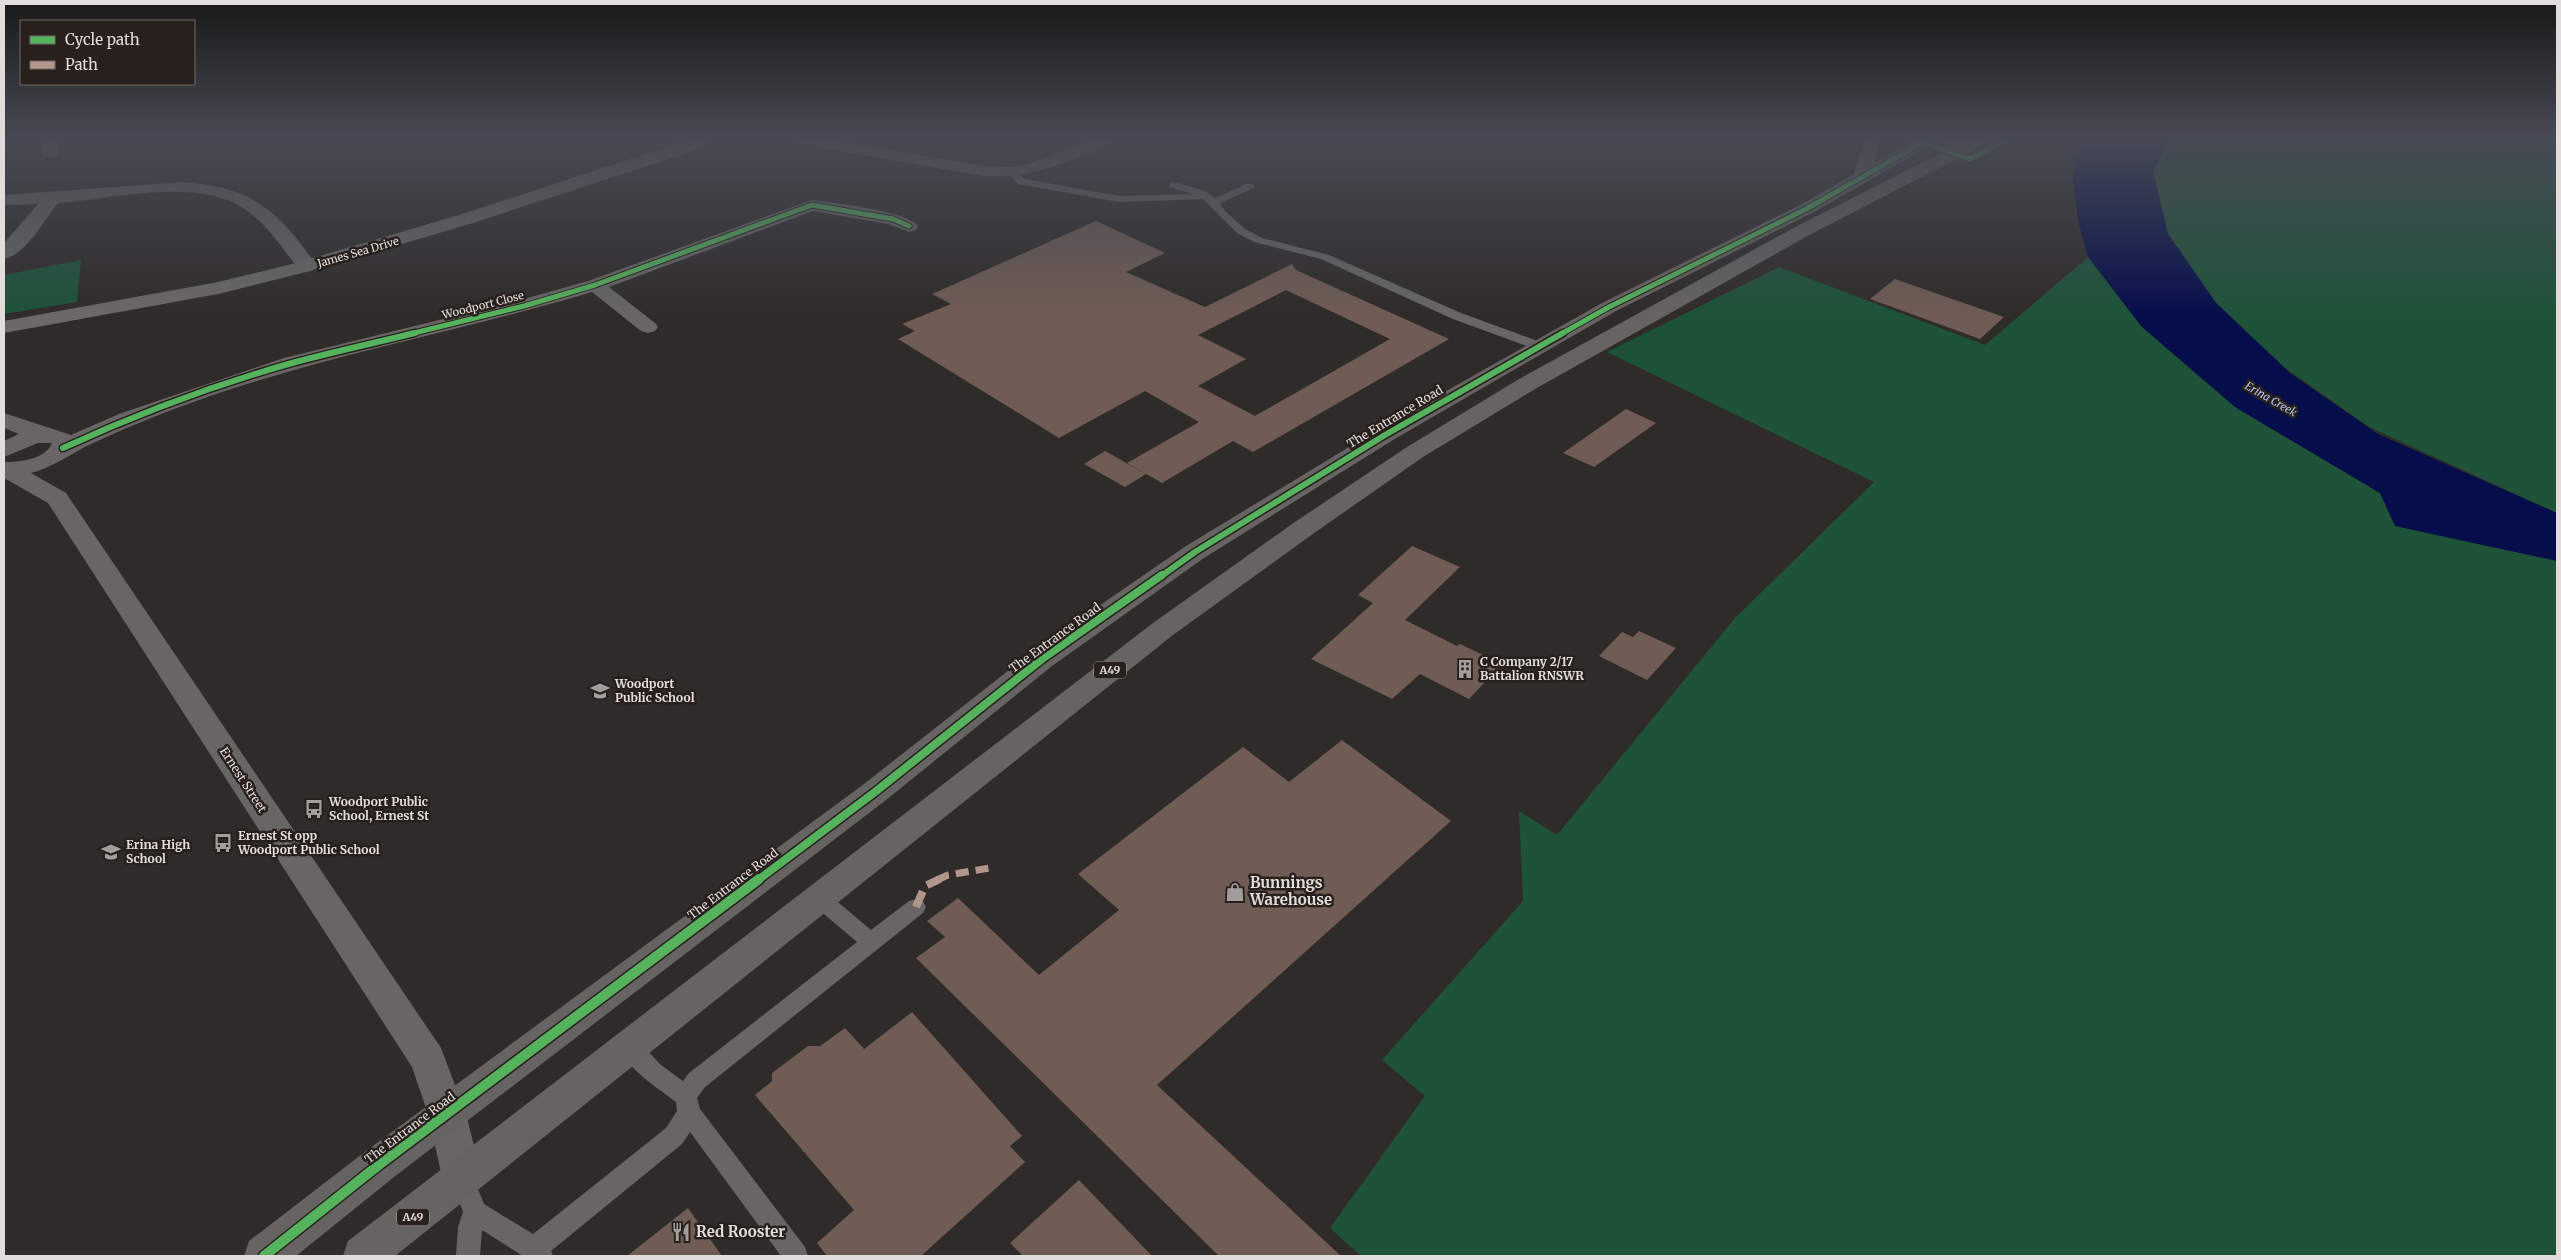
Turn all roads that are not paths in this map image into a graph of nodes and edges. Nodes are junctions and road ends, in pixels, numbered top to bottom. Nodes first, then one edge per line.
1 (33, 199) edge
2 (51, 199) edge
3 (241, 199) edge
4 (528, 199) edge
5 (1118, 199) edge
6 (1213, 199) edge
7 (1825, 199) edge
8 (1861, 199) edge
9 (4, 200) edge
10 (1210, 200) junction
11 (909, 226) dead end
12 (4, 253) edge
13 (307, 266) junction
14 (595, 285) junction
15 (4, 327) edge
16 (648, 327) dead end
17 (1539, 346) junction
18 (4, 420) edge
19 (54, 444) junction
20 (5, 463) edge
21 (57, 498) junction
22 (819, 898) junction
23 (916, 907) dead end
24 (871, 942) junction
25 (629, 1047) junction
26 (687, 1105) junction
27 (448, 1114) junction
28 (468, 1194) junction
29 (538, 1252) edge
30 (264, 1256) edge
31 (363, 1256) edge
32 (468, 1256) edge
33 (796, 1256) edge

1 - 9 street
2 - 12 street
3 - 13 street
4 - 13 street, James Sea Drive
5 - 10 lane
6 - 10 lane
7 - 17 highway, The Entrance Road
8 - 22 highway, A49
10 - 17 lane
11 - 14 street, Woodport Close
13 - 15 street, James Sea Drive
14 - 16 street
14 - 19 street, Woodport Close
17 - 27 highway, The Entrance Road
18 - 19 street
19 - 20 street, Woodport Close
19 - 21 street
20 - 21 street, Ernest Street
21 - 27 street, Ernest Street
22 - 24 lane
22 - 25 highway, A49
23 - 24 lane
24 - 26 lane
25 - 26 lane
25 - 28 highway, A49
26 - 29 lane
26 - 33 lane
27 - 28 street, Ernest Street
27 - 30 highway, The Entrance Road
28 - 29 lane
28 - 31 highway, A49
28 - 32 lane

